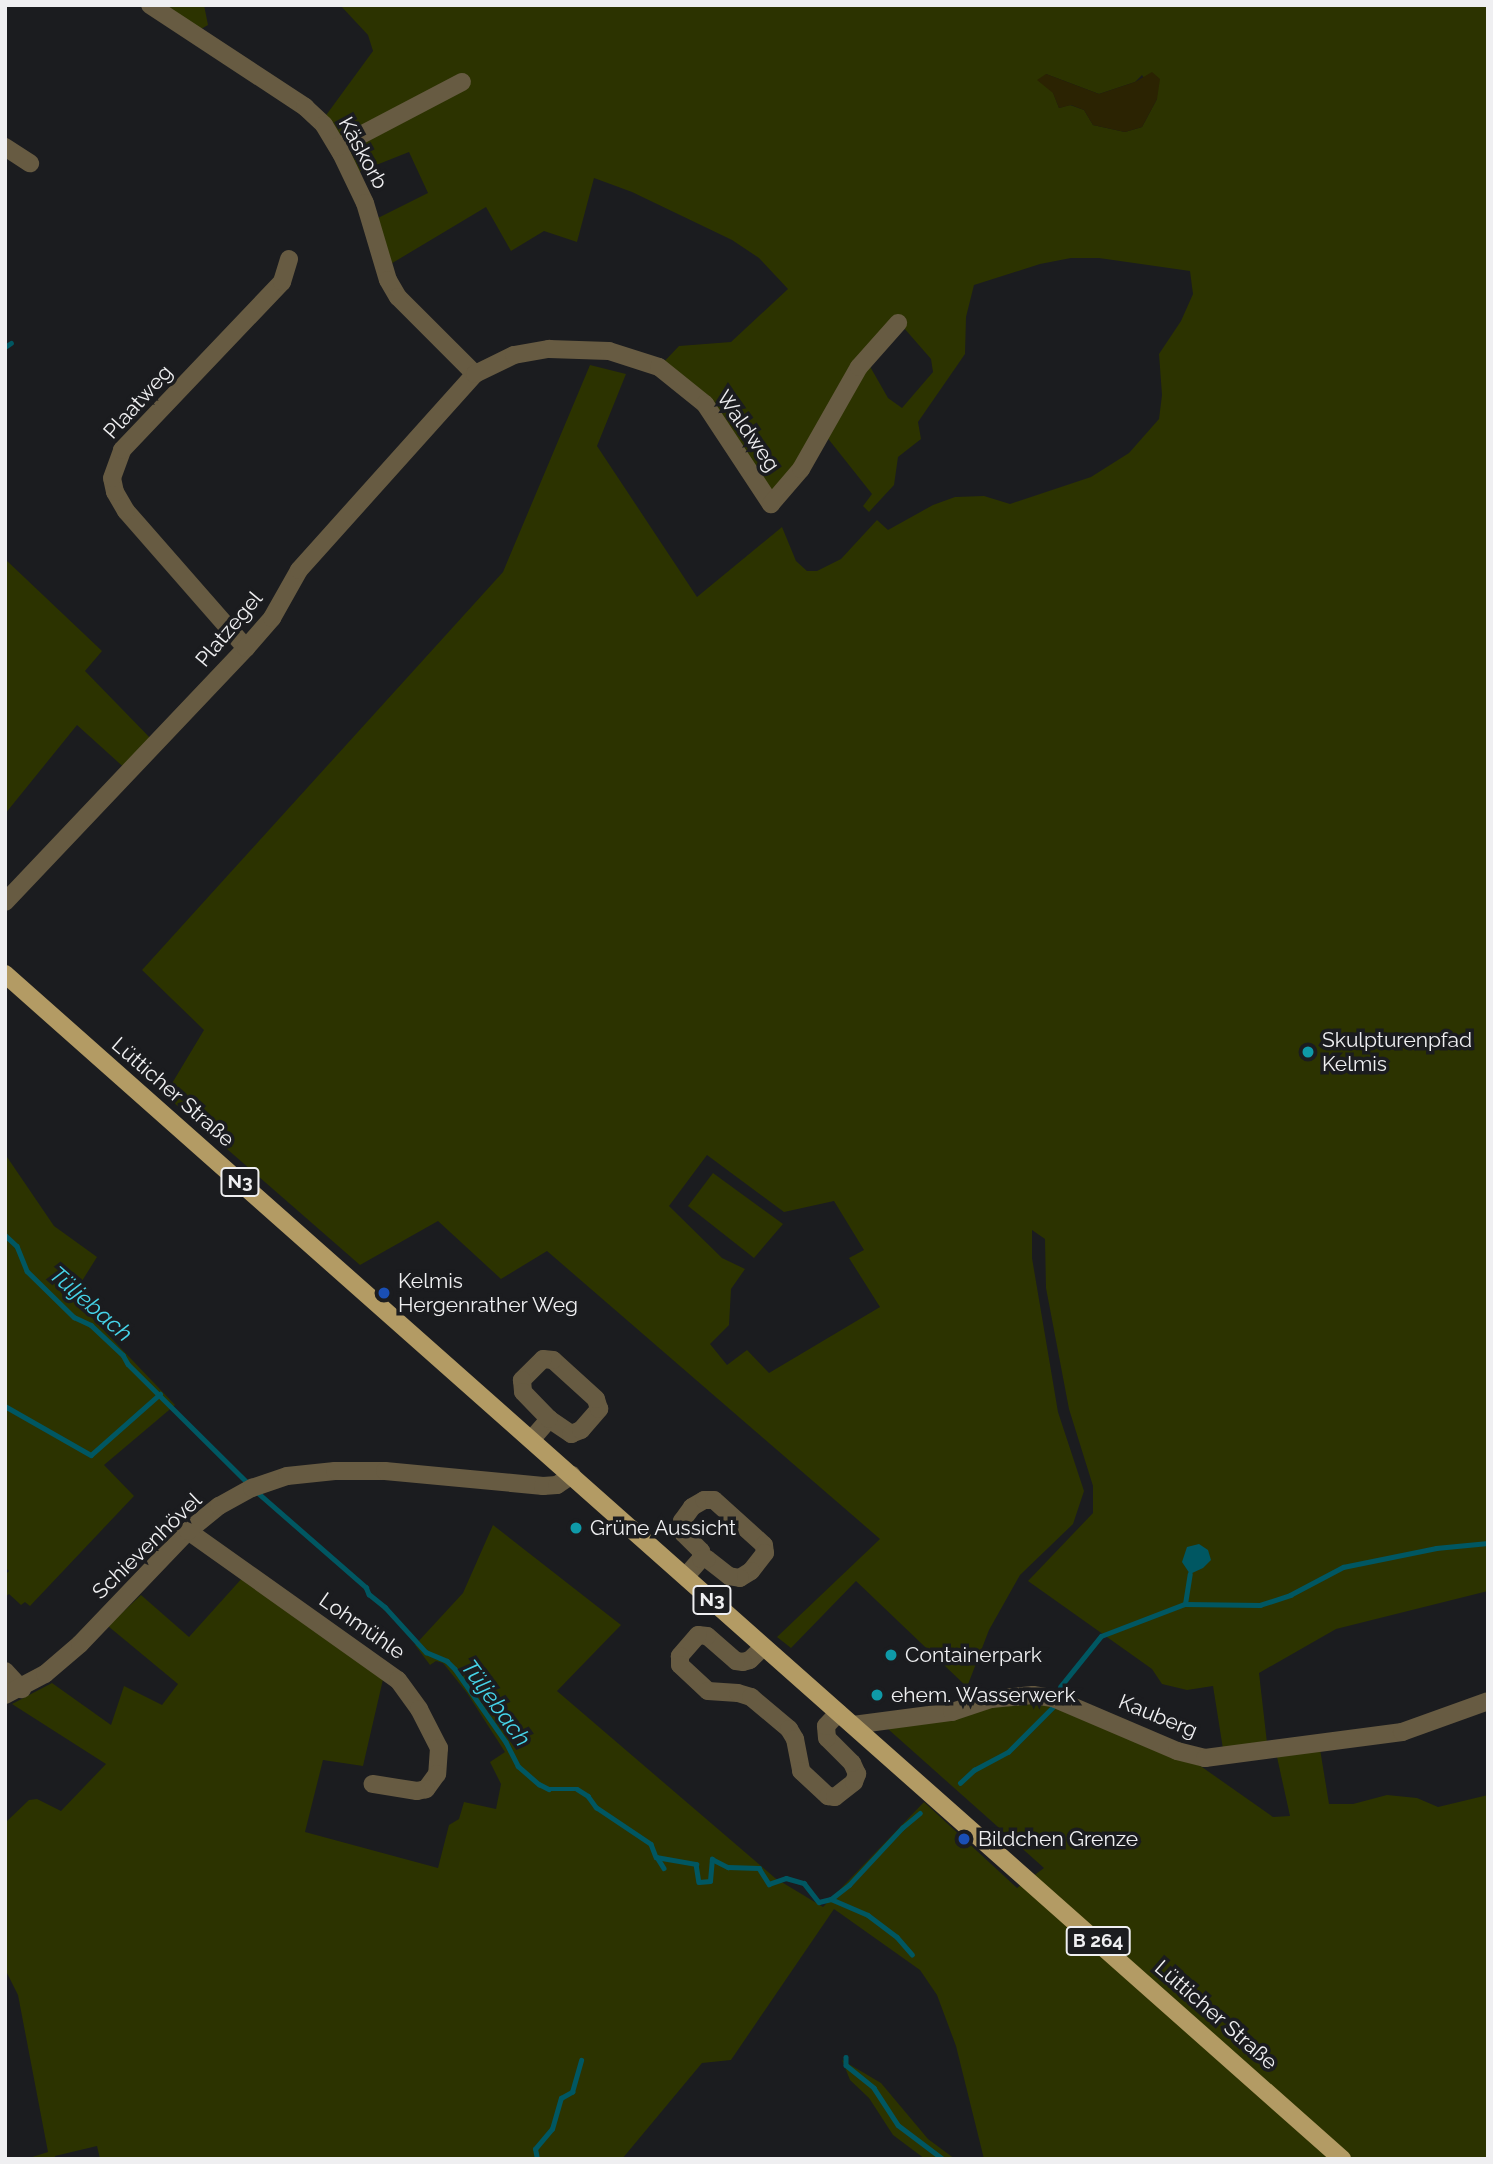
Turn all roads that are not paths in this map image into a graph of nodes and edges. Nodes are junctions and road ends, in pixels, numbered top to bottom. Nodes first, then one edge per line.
1 (150, 5) edge
2 (462, 82) dead end
3 (5, 147) edge
4 (338, 147) junction
5 (30, 163) dead end
6 (289, 259) dead end
7 (898, 323) dead end
8 (475, 374) junction
9 (246, 649) junction
10 (5, 902) edge
11 (5, 974) edge
12 (549, 1419) junction
13 (531, 1440) junction
14 (572, 1475) junction
15 (188, 1531) junction
16 (701, 1559) junction
17 (686, 1576) junction
18 (763, 1647) junction
19 (5, 1671) edge
20 (13, 1692) edge
21 (1488, 1701) edge
22 (838, 1713) junction
23 (853, 1725) junction
24 (373, 1784) dead end
25 (1342, 2159) edge

1 - 4 street, Käskorb
2 - 4 street
3 - 5 street
4 - 8 street, Käskorb
6 - 9 street, Plaatweg
7 - 8 street, Waldweg
8 - 9 street, Platzegel
9 - 10 street, Platzegel
11 - 13 main road, Lütticher Straße / N3
12 - 12 street
12 - 13 street
13 - 14 main road, Lütticher Straße / N3
14 - 15 street, Schievenhövel
14 - 17 main road, Lütticher Straße / N3
15 - 20 street, Schievenhövel
15 - 24 street, Lohmühle
16 - 16 street
16 - 17 street
17 - 18 main road, Lütticher Straße / N3
18 - 22 main road, Lütticher Straße / N3
18 - 22 street
19 - 20 street, Schievenhövel
21 - 23 street, Kauberg
22 - 23 main road, Lütticher Straße / N3
23 - 25 main road, Lütticher Straße / B 264

